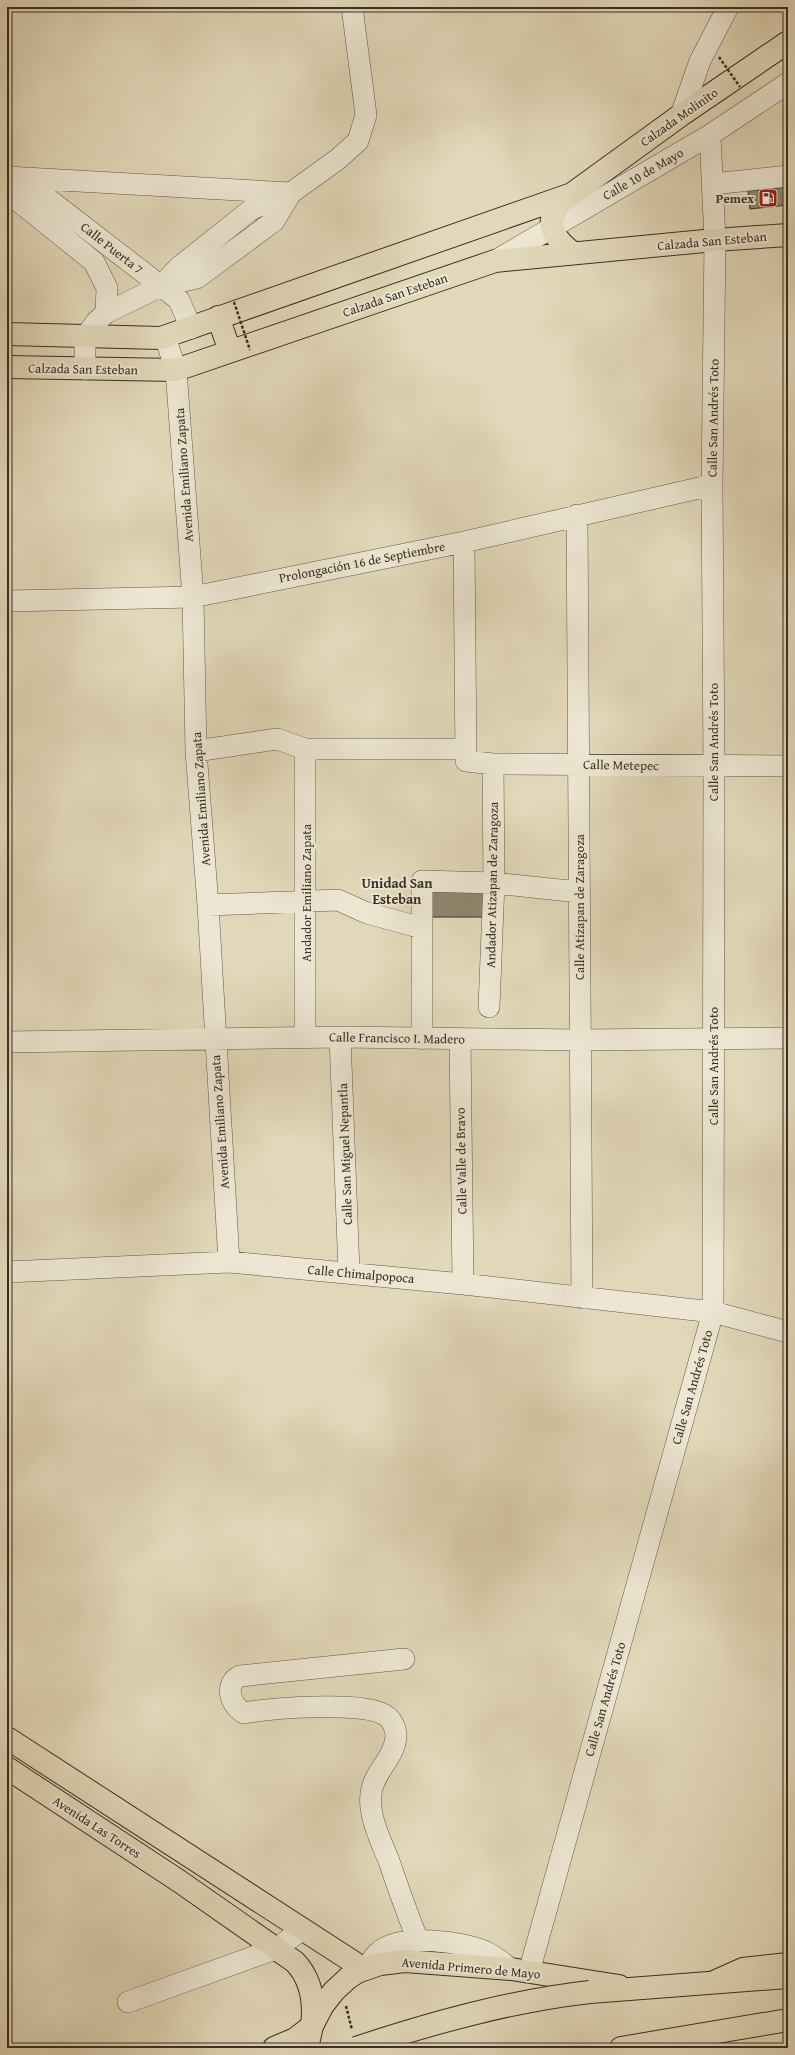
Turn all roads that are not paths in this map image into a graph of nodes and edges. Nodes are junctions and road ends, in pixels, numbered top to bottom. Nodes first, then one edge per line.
1 (352, 7) edge
2 (728, 7) edge
3 (788, 42) edge
4 (788, 83) edge
5 (681, 116) junction
6 (710, 135) junction
7 (788, 176) edge
8 (12, 182) edge
9 (713, 184) junction
10 (291, 193) junction
11 (572, 194) junction
12 (552, 227) junction
13 (788, 235) edge
14 (715, 240) junction
15 (573, 253) junction
16 (495, 261) junction
17 (161, 286) junction
18 (106, 313) junction
19 (218, 317) junction
20 (191, 328) junction
21 (7, 334) edge
22 (85, 337) junction
23 (165, 337) junction
24 (240, 351) junction
25 (7, 367) edge
26 (85, 369) junction
27 (176, 370) junction
28 (712, 485) junction
29 (577, 515) junction
30 (464, 542) junction
31 (193, 597) junction
32 (7, 601) edge
33 (305, 749) junction
34 (465, 749) junction
35 (196, 751) junction
36 (493, 764) junction
37 (579, 764) junction
38 (714, 766) junction
39 (788, 766) edge
40 (494, 883) junction
41 (579, 892) junction
42 (306, 901) junction
43 (208, 905) junction
44 (422, 928) junction
45 (489, 1007) dead end
46 (305, 1037) junction
47 (340, 1037) junction
48 (215, 1038) junction
49 (788, 1038) edge
50 (422, 1039) junction
51 (460, 1039) junction
52 (713, 1039) junction
53 (580, 1040) junction
54 (7, 1042) edge
55 (229, 1262) junction
56 (7, 1272) edge
57 (349, 1272) junction
58 (463, 1284) junction
59 (582, 1298) junction
60 (713, 1312) junction
61 (788, 1332) edge
62 (404, 1659) dead end
63 (7, 1738) edge
64 (29, 1752) junction
65 (11, 1771) edge
66 (100, 1798) junction
67 (85, 1820) junction
68 (194, 1860) junction
69 (179, 1881) junction
70 (302, 1929) junction
71 (418, 1941) junction
72 (278, 1948) junction
73 (788, 1964) edge
74 (366, 1968) junction
75 (520, 1970) junction
76 (788, 1978) edge
77 (710, 1983) junction
78 (630, 1988) junction
79 (128, 2002) dead end
80 (788, 2020) edge
81 (312, 2026) junction
82 (354, 2041) edge
83 (274, 2048) edge
84 (307, 2048) edge
85 (621, 2048) edge

1 - 10 street
2 - 5 street
3 - 5 main road, Calzada Molinito
4 - 6 street, Calle 10 de Mayo
5 - 11 main road, Calzada Molinito
6 - 9 street, Calle San Andrés Toto
6 - 12 street, Calle 10 de Mayo
7 - 9 street
8 - 10 street
8 - 17 street, Calle Puerta 7
8 - 18 street, Calle Puerta 7
9 - 14 street, Calle San Andrés Toto
10 - 17 street
11 - 12 main road
11 - 19 main road
12 - 15 main road
12 - 16 street, Calle 10 de Mayo
13 - 14 main road, Calzada San Esteban
14 - 15 main road, Calzada San Esteban
14 - 28 street, Calle San Andrés Toto
15 - 16 main road, Calzada San Esteban
16 - 24 main road, Calzada San Esteban
17 - 18 street
17 - 20 street, Calle Puerta 7
18 - 22 street
19 - 20 main road
19 - 24 main road
20 - 23 main road
21 - 22 main road
22 - 23 main road
22 - 26 street
23 - 27 street, Avenida Emiliano Zapata
24 - 27 main road, Calzada San Esteban
25 - 26 main road, Calzada San Esteban
26 - 27 main road, Calzada San Esteban
27 - 31 street, Avenida Emiliano Zapata
28 - 29 street, Prolongación 16 de Septiembre
28 - 38 street, Calle San Andrés Toto
29 - 30 street, Prolongación 16 de Septiembre
29 - 37 street, Calle Atizapan de Zaragoza
30 - 31 street, Prolongación 16 de Septiembre
30 - 34 street
31 - 32 street, Prolongación 16 de Septiembre
31 - 35 street, Avenida Emiliano Zapata
33 - 34 street
33 - 35 street
33 - 42 street, Andador Emiliano Zapata
34 - 36 street, Calle Metepec
35 - 43 street, Avenida Emiliano Zapata
36 - 37 street, Calle Metepec
36 - 40 street, Andador Atizapan de Zaragoza
37 - 38 street, Calle Metepec
37 - 41 street, Calle Atizapan de Zaragoza
38 - 39 street, Calle Metepec
38 - 52 street, Calle San Andrés Toto
40 - 41 street
40 - 44 street
40 - 45 street, Andador Atizapan de Zaragoza
41 - 53 street, Calle Atizapan de Zaragoza
42 - 43 street
42 - 44 street
42 - 46 street, Andador Emiliano Zapata
43 - 48 street, Avenida Emiliano Zapata
44 - 50 street
46 - 47 street, Calle Francisco I. Madero
46 - 48 street, Calle Francisco I. Madero
47 - 50 street, Calle Francisco I. Madero
47 - 57 street, Calle San Miguel Nepantla
48 - 54 street, Calle Francisco I. Madero
48 - 55 street, Avenida Emiliano Zapata
49 - 52 street, Calle Francisco I. Madero
50 - 51 street, Calle Francisco I. Madero
51 - 53 street, Calle Francisco I. Madero
51 - 58 street, Calle Valle de Bravo
52 - 53 street, Calle Francisco I. Madero
52 - 60 street, Calle San Andrés Toto
53 - 59 street, Calle Atizapan de Zaragoza
55 - 56 street, Calle Chimalpopoca
55 - 57 street, Calle Chimalpopoca
57 - 58 street, Calle Chimalpopoca
58 - 59 street, Calle Chimalpopoca
59 - 60 street, Calle Chimalpopoca
60 - 61 street, Calle Chimalpopoca
60 - 75 street, Calle San Andrés Toto
62 - 71 street
63 - 64 main road, Avenida Las Torres
64 - 65 street, Avenida Las Torres
64 - 66 main road, Avenida Las Torres
65 - 67 main road, Avenida Las Torres
66 - 67 street
66 - 68 main road, Avenida Las Torres
67 - 69 main road, Avenida Las Torres
68 - 69 street
68 - 70 main road, Avenida Las Torres
69 - 72 main road, Avenida Las Torres
70 - 72 street
70 - 74 main road, Avenida Las Torres
71 - 74 street
71 - 75 street
72 - 79 street
72 - 81 main road, Avenida Las Torres
73 - 77 main road, Avenida Primero de Mayo
74 - 75 main road, Avenida Primero de Mayo
74 - 81 main road, Avenida Primero de Mayo
75 - 78 main road, Avenida Primero de Mayo
76 - 77 main road, Avenida Primero de Mayo
77 - 78 main road, Avenida Primero de Mayo
78 - 82 main road, Avenida Primero de Mayo, bridge
80 - 85 main road
81 - 83 main road, Avenida Primero de Mayo
81 - 84 main road

